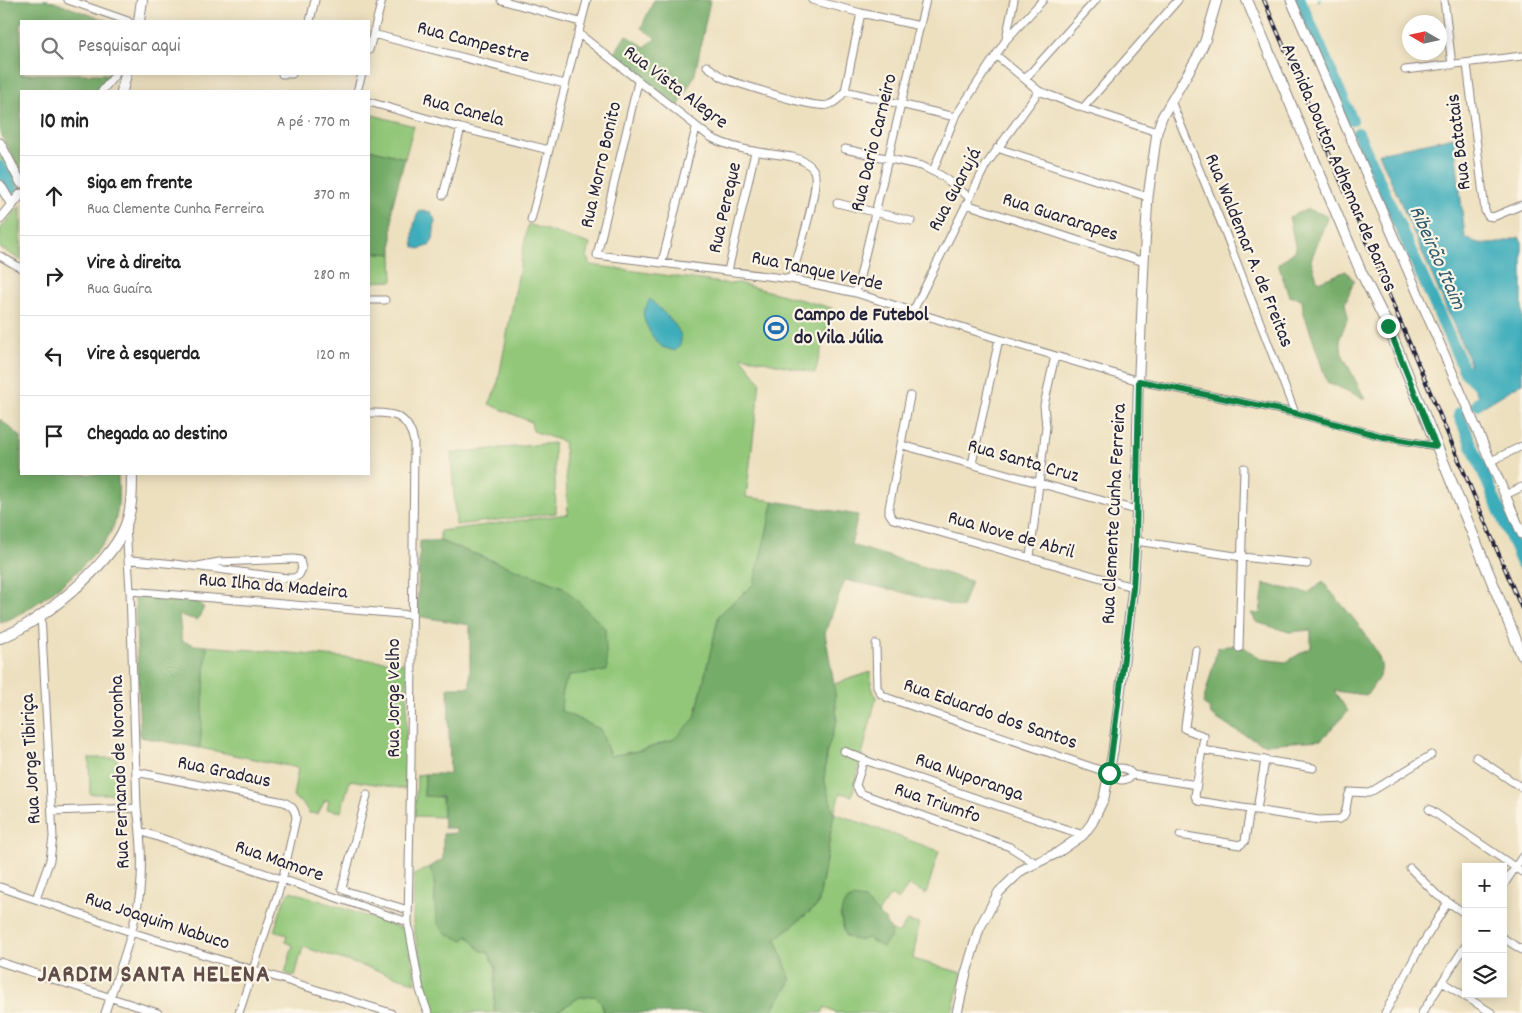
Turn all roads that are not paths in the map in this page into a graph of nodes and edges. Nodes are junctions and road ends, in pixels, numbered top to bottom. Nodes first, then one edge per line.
1 (68, 0) edge
2 (142, 0) edge
3 (315, 0) edge
4 (382, 0) edge
5 (501, 0) edge
6 (586, 0) edge
7 (812, 0) edge
8 (926, 0) edge
9 (1014, 0) edge
10 (1043, 0) edge
11 (1096, 0) edge
12 (1178, 0) edge
13 (1217, 0) edge
14 (1247, 0) edge
15 (1291, 0) edge
16 (1444, 0) edge
17 (860, 13) junction
18 (125, 20) edge
19 (139, 20) edge
20 (310, 20) edge
21 (580, 22) junction
22 (920, 26) junction
23 (578, 33) junction
24 (373, 34) junction
25 (1006, 40) junction
26 (370, 46) edge
27 (997, 56) junction
28 (1522, 56) edge
29 (1467, 64) junction
30 (1452, 65) junction
31 (707, 66) dead end
32 (1405, 70) dead end
33 (115, 75) edge
34 (126, 75) edge
35 (362, 75) edge
36 (1025, 79) junction
37 (638, 82) junction
38 (565, 84) junction
39 (103, 90) edge
40 (122, 90) edge
41 (357, 90) edge
42 (845, 91) junction
43 (1040, 91) junction
44 (1171, 101) junction
45 (370, 102) edge
46 (901, 104) junction
47 (1083, 108) junction
48 (955, 117) junction
49 (461, 128) junction
50 (696, 128) junction
51 (1157, 132) junction
52 (0, 143) edge
53 (845, 148) dead end
54 (997, 148) junction
55 (549, 150) junction
56 (755, 152) junction
57 (888, 158) junction
58 (933, 171) junction
59 (20, 181) edge
60 (0, 185) edge
61 (20, 195) edge
62 (443, 195) dead end
63 (1148, 197) junction
64 (968, 201) junction
65 (837, 204) dead end
66 (12, 205) junction
67 (1522, 205) edge
68 (875, 214) junction
69 (0, 219) edge
70 (531, 220) dead end
71 (911, 221) dead end
72 (598, 254) joint
73 (0, 256) edge
74 (662, 262) junction
75 (1144, 262) junction
76 (20, 267) edge
77 (728, 271) junction
78 (791, 279) junction
79 (856, 293) junction
80 (370, 300) edge
81 (385, 300) dead end
82 (913, 311) junction
83 (999, 339) junction
84 (1055, 356) junction
85 (1139, 381) junction
86 (910, 396) dead end
87 (370, 413) edge
88 (1295, 413) junction
89 (902, 445) junction
90 (1436, 446) junction
91 (1522, 446) edge
92 (1491, 462) junction
93 (972, 464) junction
94 (1244, 468) dead end
95 (132, 475) edge
96 (1038, 483) junction
97 (1522, 487) edge
98 (1505, 495) junction
99 (1136, 510) junction
100 (126, 525) junction
101 (1522, 534) edge
102 (1136, 541) junction
103 (1242, 557) junction
104 (1030, 558) junction
105 (128, 560) junction
106 (1307, 564) dead end
107 (198, 566) junction
108 (1133, 588) junction
109 (130, 591) junction
110 (41, 615) junction
111 (412, 615) junction
112 (0, 638) edge
113 (876, 644) dead end
114 (1239, 648) dead end
115 (1196, 650) dead end
116 (1522, 654) edge
117 (1203, 750) junction
118 (844, 751) dead end
119 (1431, 755) dead end
120 (1476, 757) dead end
121 (864, 760) junction
122 (1265, 760) junction
123 (1313, 768) dead end
124 (136, 772) junction
125 (1109, 773) junction
126 (1133, 775) junction
127 (1197, 785) junction
128 (1522, 788) edge
129 (367, 795) dead end
130 (137, 808) junction
131 (1429, 809) dead end
132 (1254, 810) junction
133 (52, 811) junction
134 (140, 831) junction
135 (1084, 835) junction
136 (1180, 835) dead end
137 (1522, 857) edge
138 (1034, 862) junction
139 (1515, 867) junction
140 (1410, 868) dead end
141 (1522, 872) edge
142 (282, 880) junction
143 (1507, 880) edge
144 (0, 887) edge
145 (36, 899) junction
146 (1448, 902) junction
147 (408, 910) junction
148 (1462, 911) edge
149 (408, 922) junction
150 (131, 932) junction
151 (1507, 941) edge
152 (1522, 950) edge
153 (1462, 951) edge
154 (0, 962) edge
155 (253, 970) junction
156 (1442, 982) junction
157 (110, 998) junction
158 (105, 1013) edge
159 (158, 1013) edge
160 (239, 1013) edge
161 (391, 1013) edge
162 (428, 1013) edge
163 (957, 1013) edge
164 (1385, 1013) edge
165 (1422, 1013) edge
166 (1492, 1013) edge

1 - 18 street
2 - 19 main road
3 - 20 street
4 - 24 street
5 - 21 street
6 - 21 street
7 - 17 street
8 - 22 street, Rua Dario Carneiro
9 - 25 street
10 - 25 street
11 - 36 street
12 - 47 street
13 - 44 street, Rua Clemente Cunha Ferreira
14 - 90 main road, Avenida Doutor Adhemar de Barros
15 - 92 street
16 - 30 street
17 - 22 street
17 - 42 street
21 - 23 street
22 - 46 street, Rua Dario Carneiro
23 - 37 street, Rua Vista Alegre
23 - 38 street
24 - 26 street
24 - 38 street, Rua Campestre
25 - 27 street
27 - 36 street
27 - 48 street
28 - 29 street
29 - 30 street
29 - 67 street, Rua Batatais
30 - 32 street
31 - 42 street
33 - 39 street
34 - 40 main road
35 - 41 street
36 - 43 street
37 - 50 street, Rua Vista Alegre
37 - 72 street, Rua Morro Bonito
38 - 55 street
42 - 46 street
43 - 47 street
43 - 54 street, Rua Guarujá
44 - 51 street, Rua Clemente Cunha Ferreira
44 - 88 street, Rua Waldemar A. de Freitas
45 - 49 street, Rua Canela
46 - 48 street
46 - 57 street, Rua Dario Carneiro
47 - 51 street
48 - 58 street
49 - 55 street, Rua Canela
49 - 62 street
50 - 56 street, Rua Vista Alegre
50 - 74 street
51 - 63 street, Rua Clemente Cunha Ferreira
52 - 59 street
53 - 57 street, Rua Guararapes
54 - 63 street
54 - 64 street, Rua Guarujá
55 - 70 street
56 - 77 street, Rua Pereque
56 - 78 street, Rua Vista Alegre
57 - 58 street, Rua Guararapes
57 - 68 street, Rua Dario Carneiro
58 - 64 street, Rua Guararapes
60 - 66 street
61 - 66 street
63 - 75 street, Rua Clemente Cunha Ferreira
64 - 75 street, Rua Guararapes
64 - 82 street, Rua Guarujá
65 - 68 street
66 - 69 street
68 - 71 street
68 - 79 street, Rua Dario Carneiro
72 - 74 street, Rua Tanque Verde
73 - 76 street
74 - 77 street, Rua Tanque Verde
75 - 85 street, Rua Clemente Cunha Ferreira
77 - 78 street, Rua Tanque Verde
78 - 79 street, Rua Tanque Verde
79 - 82 street, Rua Tanque Verde
80 - 81 street
82 - 83 street, Rua Tanque Verde
83 - 84 street, Rua Tanque Verde
83 - 93 street
84 - 85 street, Rua Tanque Verde
84 - 96 street
85 - 88 street, Rua Tanque Verde
85 - 99 street, Rua Clemente Cunha Ferreira
86 - 89 street
87 - 111 street, Rua Jorge Velho
88 - 90 street, Rua Tanque Verde
89 - 93 street, Rua Santa Cruz
89 - 104 street, Rua Nove de Abril
90 - 116 main road, Avenida Doutor Adhemar de Barros
91 - 92 street
92 - 98 street
93 - 96 street, Rua Santa Cruz
94 - 103 street
95 - 100 main road
96 - 99 street, Rua Santa Cruz
96 - 104 street
97 - 98 street
98 - 101 street
99 - 102 street, Rua Clemente Cunha Ferreira
100 - 105 street, Rua Fernando de Noronha
100 - 110 main road
102 - 103 street
102 - 108 street, Rua Clemente Cunha Ferreira
103 - 106 street
103 - 114 street
104 - 108 street, Rua Nove de Abril
105 - 107 street
105 - 109 street, Rua Fernando de Noronha
107 - 107 street
108 - 125 street, Rua Clemente Cunha Ferreira
109 - 111 street, Rua Ilha da Madeira
109 - 124 street, Rua Fernando de Noronha
110 - 112 main road
110 - 133 street, Rua Jorge Tibiriça
111 - 147 street, Rua Jorge Velho
113 - 125 street, Rua Eduardo dos Santos
115 - 117 street
117 - 122 street
117 - 127 street
118 - 121 street, Rua Nuporanga
119 - 132 street
120 - 128 street
121 - 135 street, Rua Nuporanga
121 - 138 street, Rua Triumfo
122 - 123 street
122 - 132 street
124 - 130 street, Rua Fernando de Noronha
124 - 142 street, Rua Gradaus
125 - 126 street
125 - 126 street
125 - 135 street, Rua Clemente Cunha Ferreira
126 - 127 street
127 - 132 street
129 - 147 street
130 - 133 street
130 - 134 street, Rua Fernando de Noronha
131 - 139 street
132 - 136 street
133 - 145 street, Rua Jorge Tibiriça
134 - 142 street, Rua Mamore
134 - 150 street, Rua Fernando de Noronha
135 - 138 street, Rua Clemente Cunha Ferreira
137 - 139 street
138 - 163 street, Rua Clemente Cunha Ferreira
139 - 141 street
139 - 143 street
140 - 146 street
142 - 149 street, Rua Mamore
142 - 155 street
144 - 145 street, Rua Joaquim Nabuco
145 - 150 street, Rua Joaquim Nabuco
146 - 148 street
146 - 164 street
147 - 149 street, Rua Jorge Velho
149 - 162 street, Rua Jorge Velho
150 - 155 street, Rua Joaquim Nabuco
150 - 157 street, Rua Fernando de Noronha
151 - 152 street
153 - 156 street
154 - 157 street
155 - 160 street
155 - 161 street, Rua Joaquim Nabuco
156 - 165 street
156 - 166 street
157 - 158 street, Rua Fernando de Noronha
157 - 159 street

